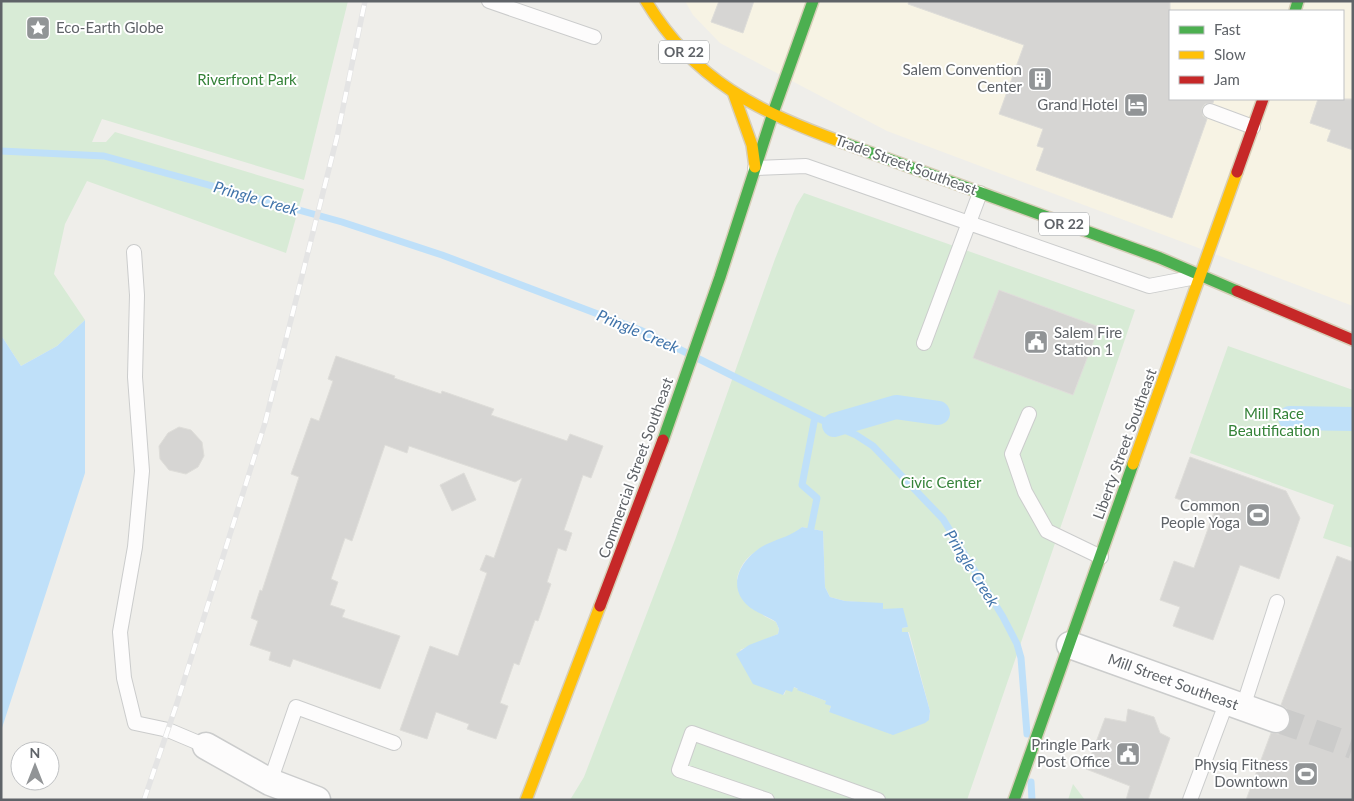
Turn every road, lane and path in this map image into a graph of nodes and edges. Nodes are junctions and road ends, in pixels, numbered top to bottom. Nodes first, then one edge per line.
1 (646, 1) edge
2 (813, 1) edge
3 (494, 2) edge
4 (594, 37) dead end
5 (733, 92) junction
6 (1263, 100) edge
7 (1210, 111) dead end
8 (774, 113) junction
9 (1253, 127) junction
10 (755, 168) junction
11 (980, 193) junction
12 (968, 222) junction
13 (134, 252) dead end
14 (1201, 276) junction
15 (1353, 340) edge
16 (924, 344) dead end
17 (1028, 414) dead end
18 (1101, 557) junction
19 (1277, 602) dead end
20 (1070, 645) junction
21 (1235, 704) junction
22 (1276, 718) tunnel mouth
23 (394, 743) dead end
24 (206, 746) joint
25 (270, 782) junction
26 (301, 797) edge
27 (527, 797) edge
28 (750, 797) edge
29 (542, 800) edge
30 (767, 800) edge
31 (878, 800) edge
32 (1014, 800) edge
33 (1190, 800) edge

1 - 5 main road, Trade Street Southeast / OR 22
2 - 8 main road, Commercial Street Southeast
3 - 4 lane
5 - 8 main road, Trade Street Southeast / OR 22
5 - 10 main road
6 - 9 main road, Liberty Street Southeast
7 - 9 lane
8 - 10 main road, Commercial Street Southeast
8 - 11 main road, Trade Street Southeast / OR 22
9 - 14 main road, Liberty Street Southeast
10 - 12 lane
10 - 27 main road, Commercial Street Southeast
11 - 12 lane
11 - 14 main road, Trade Street Southeast / OR 22
12 - 14 lane
12 - 16 lane
13 - 24 lane
14 - 15 main road, Trade Street Southeast / OR 22
14 - 18 main road, Liberty Street Southeast
17 - 18 lane
18 - 20 main road, Liberty Street Southeast
19 - 21 lane
20 - 21 street, Mill Street Southeast
20 - 32 main road, Liberty Street Southeast
21 - 22 street, Mill Street Southeast
21 - 33 lane
23 - 25 lane
24 - 25 street
25 - 26 street
27 - 29 lane
28 - 30 lane
28 - 31 lane

